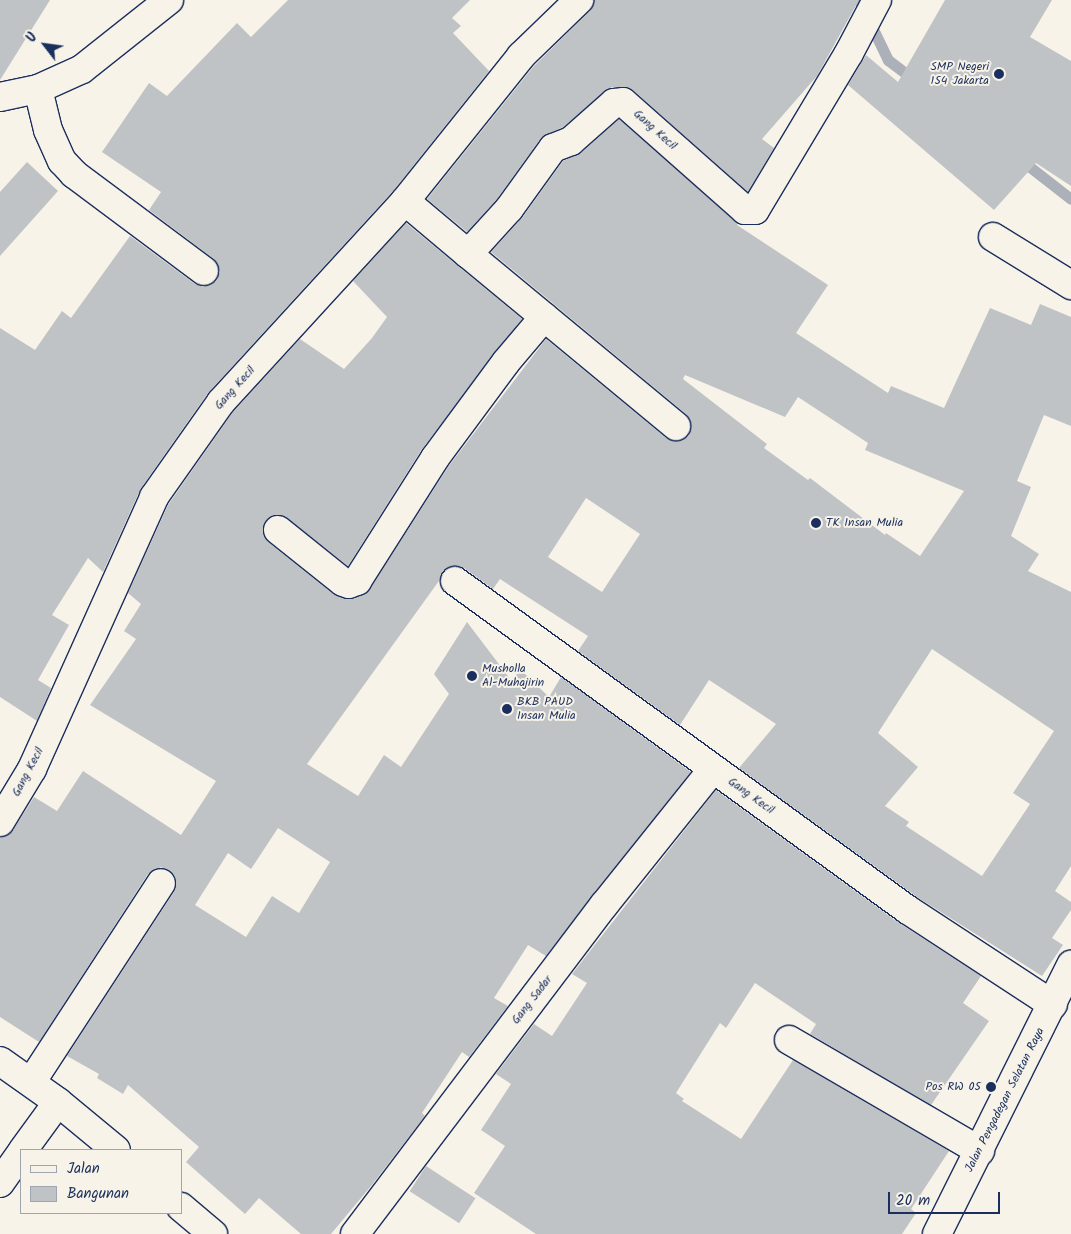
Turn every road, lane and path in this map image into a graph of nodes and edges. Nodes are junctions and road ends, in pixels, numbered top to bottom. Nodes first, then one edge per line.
1 (169, 0) edge
2 (579, 0) edge
3 (876, 1) edge
4 (38, 89) junction
5 (0, 97) edge
6 (406, 201) junction
7 (993, 237) dead end
8 (468, 254) junction
9 (204, 271) dead end
10 (1071, 285) edge
11 (544, 317) junction
12 (676, 426) dead end
13 (278, 530) dead end
14 (454, 581) dead end
15 (713, 769) junction
16 (0, 822) edge
17 (160, 883) dead end
18 (1071, 964) edge
19 (1053, 1005) junction
20 (789, 1040) dead end
21 (0, 1061) edge
22 (32, 1081) junction
23 (58, 1102) junction
24 (24, 1149) edge
25 (115, 1149) edge
26 (980, 1151) junction
27 (20, 1155) edge
28 (0, 1183) edge
29 (182, 1208) edge
30 (213, 1234) edge
31 (355, 1234) edge
32 (937, 1234) edge

1 - 4 street
2 - 6 street, Gang Kecil
3 - 8 street, Gang Kecil
4 - 5 street
4 - 9 street
6 - 8 street
6 - 16 street, Gang Kecil
7 - 10 street
8 - 11 street
11 - 12 street
11 - 13 street
14 - 15 street, Gang Kecil
15 - 19 street, Gang Kecil
15 - 31 street, Gang Sadar
17 - 22 street
18 - 19 street, Jalan Pengadegan Selatan Raya
19 - 26 street, Jalan Pengadegan Selatan Raya
20 - 26 street
21 - 22 street
22 - 23 street
23 - 24 street
23 - 25 street
26 - 32 street, Jalan Pengadegan Selatan Raya
27 - 28 street
29 - 30 street

